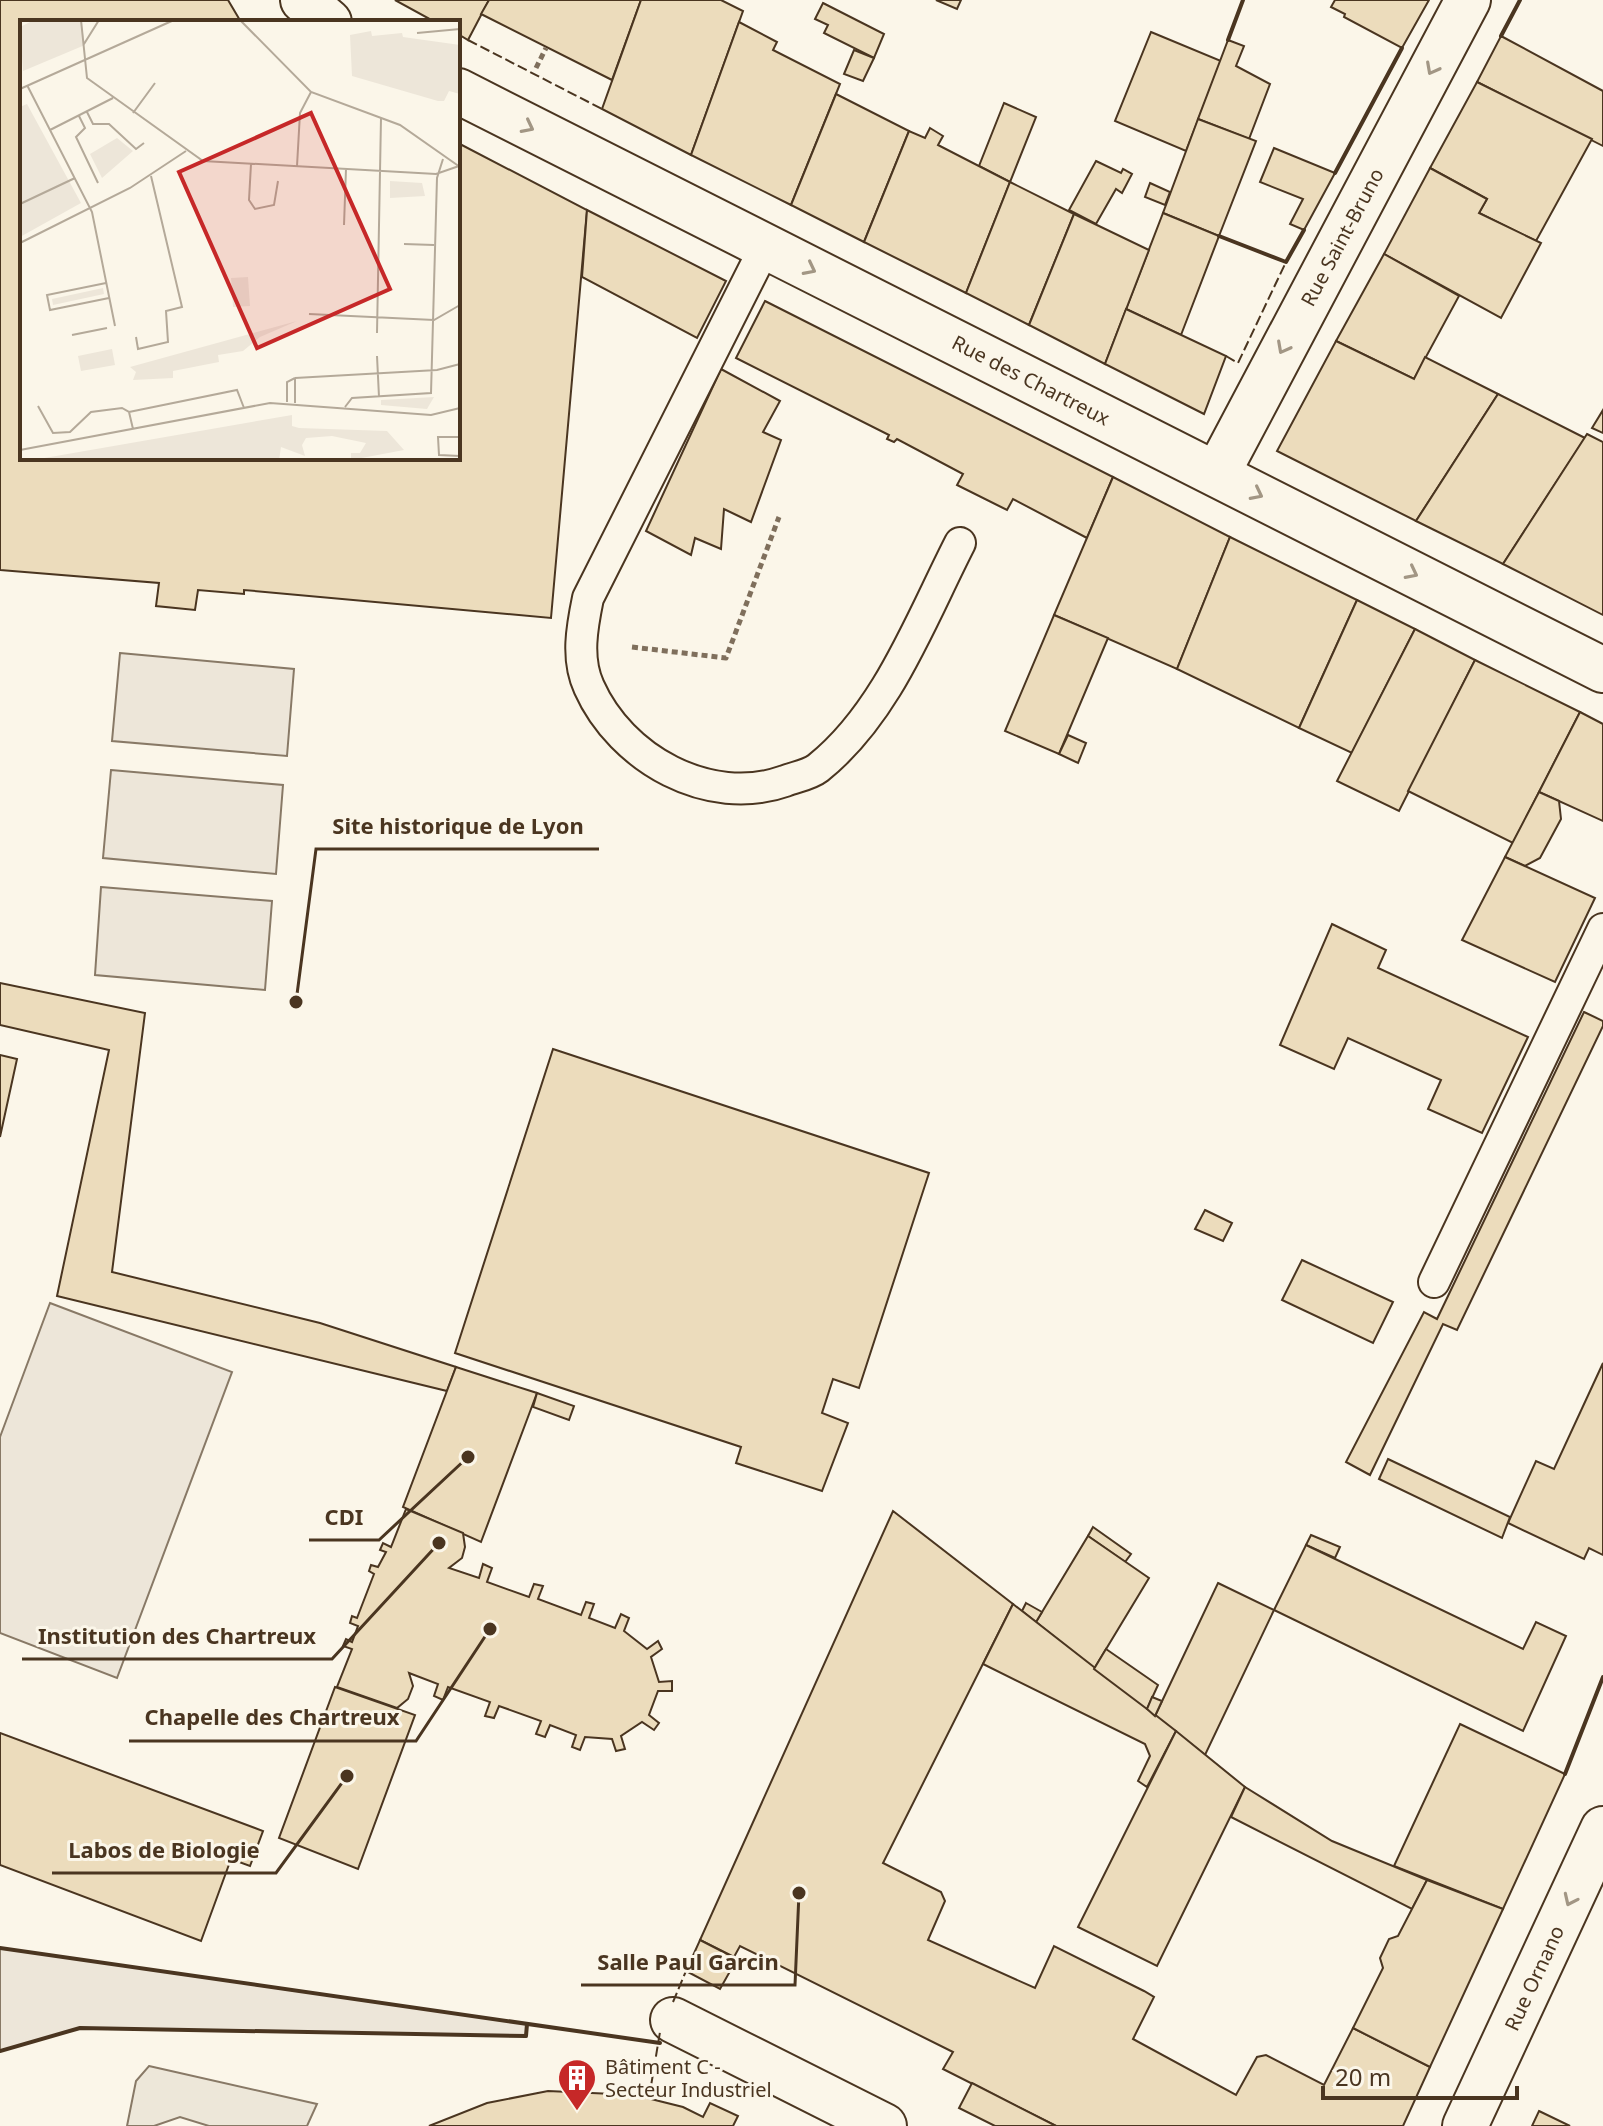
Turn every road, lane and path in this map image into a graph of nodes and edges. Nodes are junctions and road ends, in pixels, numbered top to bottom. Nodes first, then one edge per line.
1 (303, 0) edge
2 (1468, 0) edge
3 (327, 20) edge
4 (460, 92) edge
5 (765, 247) junction
6 (1217, 474) junction
7 (779, 517) dead end
8 (960, 543) dead end
9 (579, 640) junction
10 (1603, 670) edge
11 (1603, 929) edge
12 (1434, 1282) dead end
13 (1603, 1829) edge
14 (673, 2020) dead end
15 (884, 2126) edge
16 (1465, 2126) edge

1 - 3 street
2 -> 6 street, Rue Saint-Bruno
4 -> 5 street, Rue des Chartreux
5 -> 6 street, Rue des Chartreux
5 - 9 lane
6 -> 10 street, Rue des Chartreux
7 - 9 path
8 - 9 lane
11 - 12 lane
13 -> 16 street, Rue Ornano
14 - 15 street

